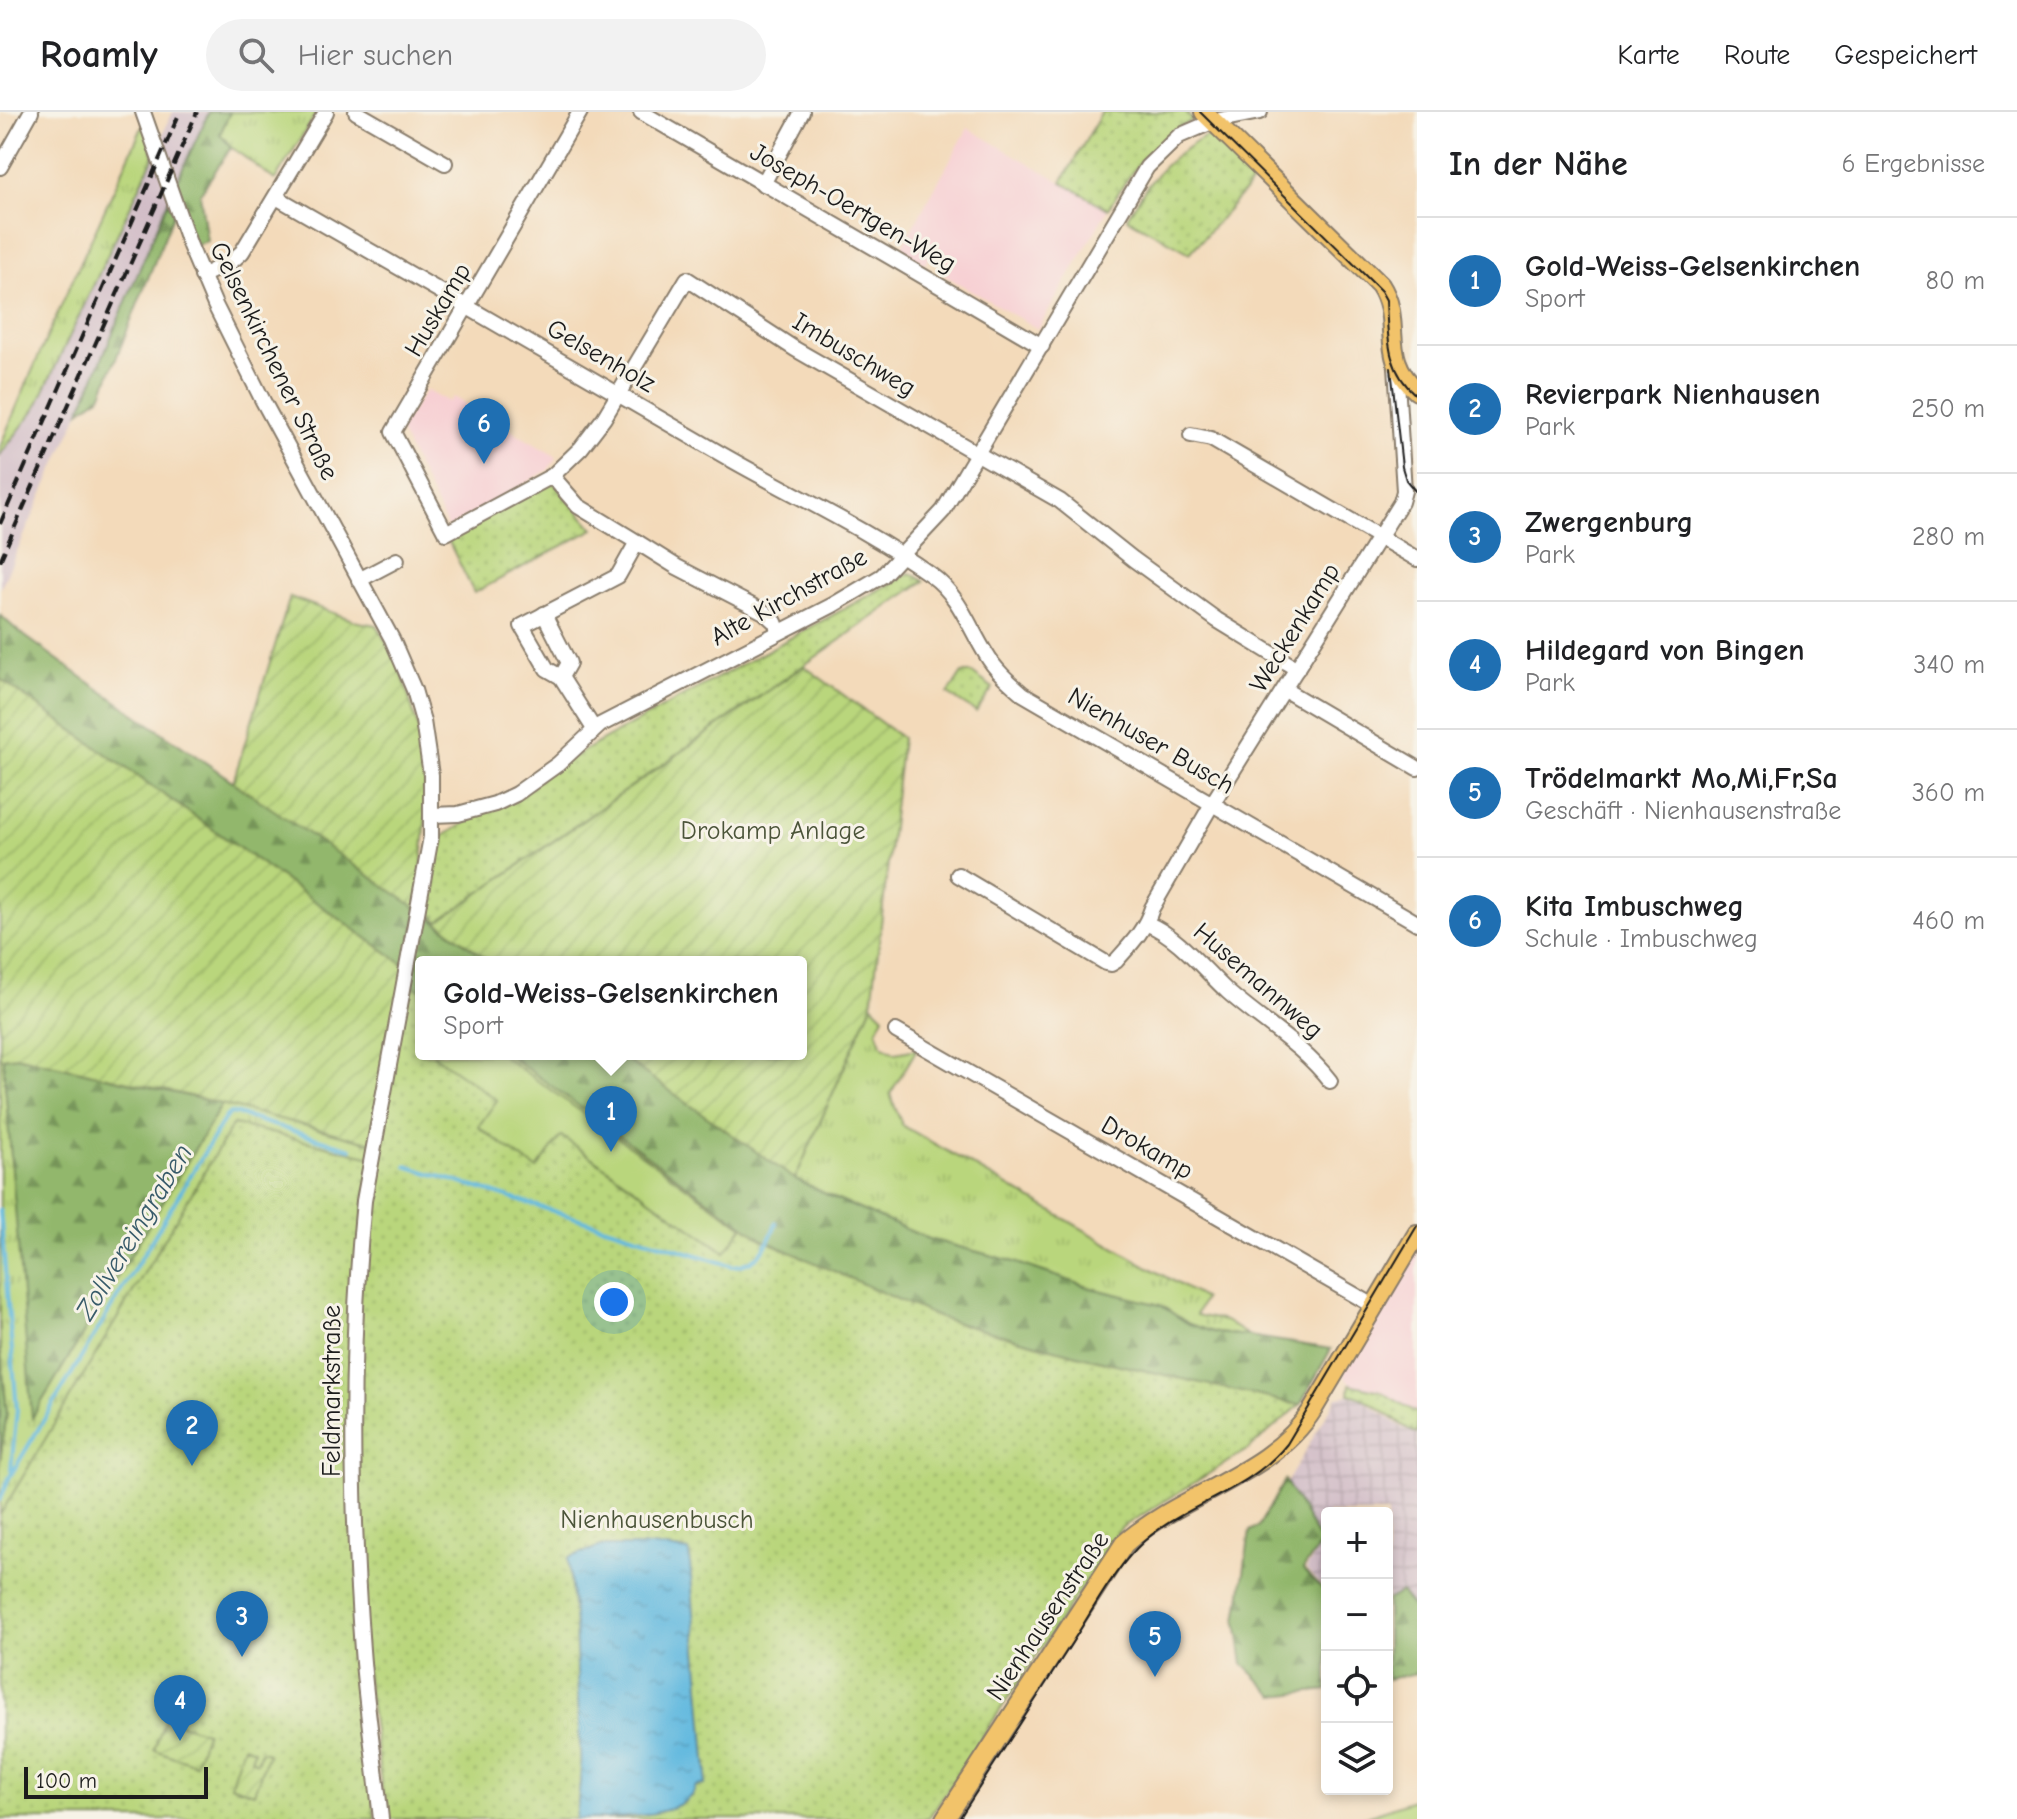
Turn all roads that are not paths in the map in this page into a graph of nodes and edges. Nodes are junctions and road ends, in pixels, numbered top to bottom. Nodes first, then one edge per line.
1 (31, 112) edge
2 (143, 112) edge
3 (326, 112) edge
4 (356, 112) edge
5 (580, 112) edge
6 (641, 112) edge
7 (802, 112) edge
8 (1260, 112) edge
9 (1209, 117) edge
10 (445, 163) dead end
11 (0, 167) edge
12 (763, 184) junction
13 (276, 197) junction
14 (202, 276) junction
15 (468, 307) junction
16 (1042, 346) junction
17 (1396, 365) junction
18 (1417, 391) edge
19 (619, 393) junction
20 (1191, 435) dead end
21 (977, 455) junction
22 (552, 476) junction
23 (446, 533) joint
24 (1380, 537) junction
25 (637, 542) junction
26 (901, 556) junction
27 (1417, 559) edge
28 (397, 560) dead end
29 (359, 580) junction
30 (544, 614) junction
31 (779, 632) junction
32 (1297, 669) junction
33 (561, 677) junction
34 (1285, 690) junction
35 (594, 729) junction
36 (1417, 768) edge
37 (1212, 804) junction
38 (432, 815) junction
39 (958, 875) dead end
40 (1417, 923) edge
41 (1148, 924) junction
42 (407, 967) joint
43 (896, 1031) dead end
44 (1330, 1081) dead end
45 (1417, 1234) edge
46 (1374, 1306) junction
47 (381, 1819) edge
48 (945, 1819) edge

1 - 11 street
2 - 14 street, Gelsenkirchener Straße
3 - 13 street
4 - 10 street
5 - 15 street, Huskamp
6 - 12 street, Joseph-Oertgen-Weg
7 - 12 street
8 - 9 street, Alte Kirchstraße
9 - 16 street, Alte Kirchstraße
9 - 17 main road
12 - 16 street, Joseph-Oertgen-Weg
13 - 14 street
13 - 15 street, Gelsenholz
14 - 29 street, Gelsenkirchener Straße
15 - 19 street, Gelsenholz
15 - 23 street, Huskamp
16 - 21 street, Alte Kirchstraße
17 - 18 main road
17 - 24 street, Weckenkamp
19 - 21 street, Imbuschweg
19 - 22 street, Imbuschweg
19 - 26 street, Gelsenholz
20 - 24 street
21 - 26 street, Alte Kirchstraße
21 - 32 street, Imbuschweg
22 - 23 street, Imbuschweg
22 - 25 street
24 - 27 street
24 - 32 street, Weckenkamp
25 - 30 street
25 - 31 street
26 - 31 street, Alte Kirchstraße
26 - 37 street, Nienhuser Busch
28 - 29 street
29 - 38 street, Gelsenkirchener Straße
30 - 33 street
30 - 33 street
31 - 35 street, Alte Kirchstraße
32 - 34 street, Weckenkamp
33 - 35 street
34 - 36 street
34 - 37 street, Weckenkamp
35 - 38 street, Alte Kirchstraße
37 - 40 street, Nienhuser Busch
37 - 41 street
38 - 42 street, Gelsenkirchener Straße
39 - 41 street
41 - 44 street, Husemannweg
42 - 47 street, Feldmarkstraße
43 - 46 street, Drokamp
45 - 46 main road, Nienhausenstraße
46 - 48 main road, Nienhausenstraße

